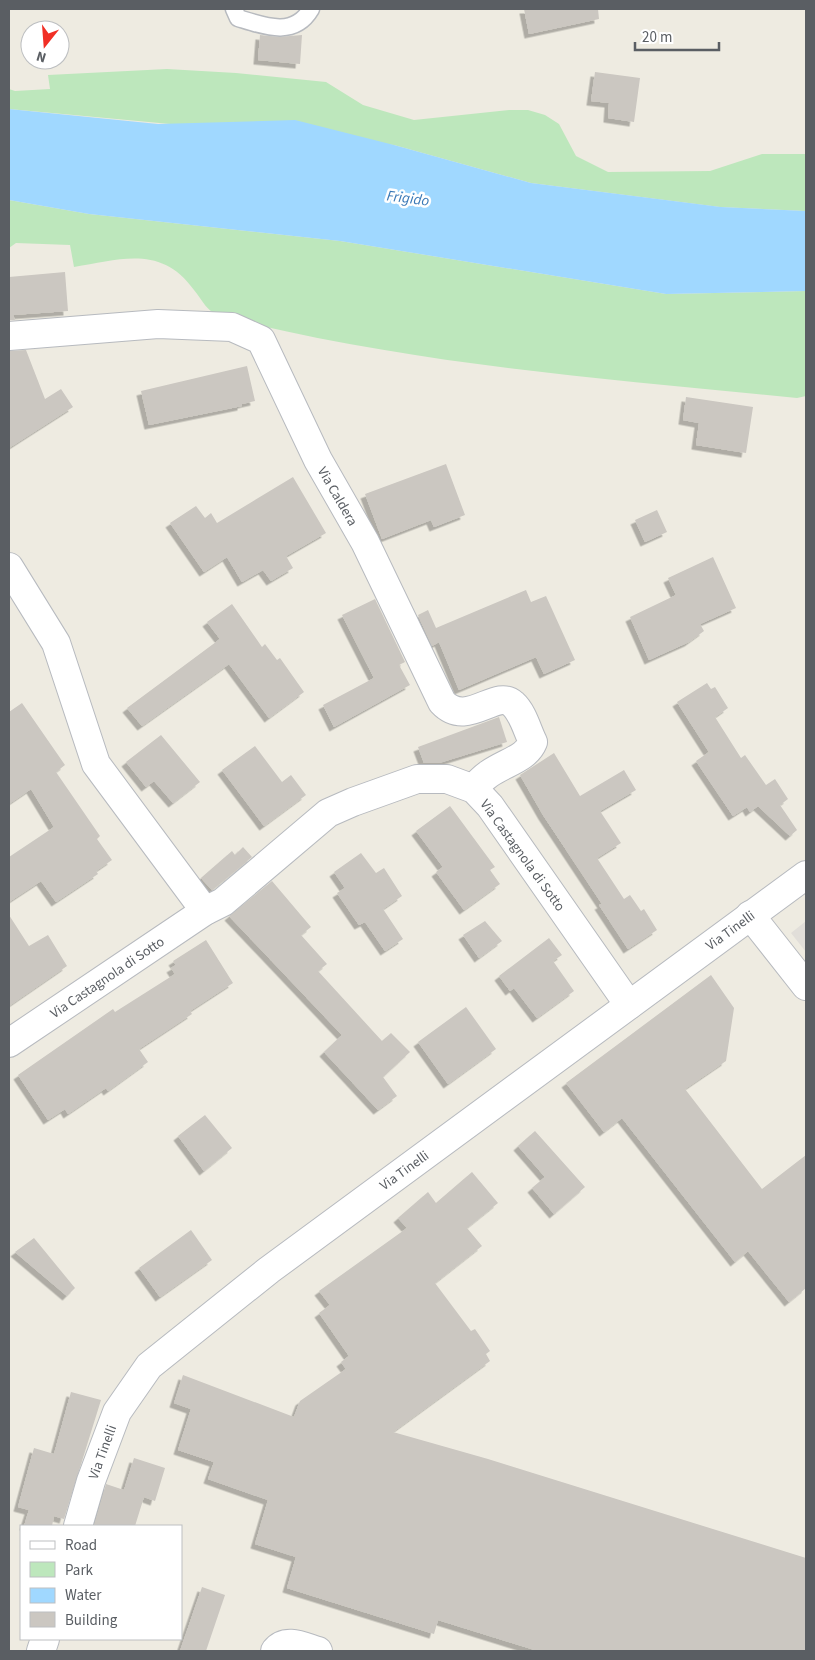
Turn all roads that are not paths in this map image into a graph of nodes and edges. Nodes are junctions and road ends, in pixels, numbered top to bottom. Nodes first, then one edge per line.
1 (234, 9) edge
2 (311, 9) edge
3 (9, 336) edge
4 (9, 568) edge
5 (474, 789) junction
6 (806, 875) edge
7 (205, 911) junction
8 (750, 915) junction
9 (806, 986) edge
10 (629, 1005) junction
11 (9, 1042) edge
12 (78, 1525) edge
13 (274, 1651) edge
14 (318, 1651) edge

1 - 2 lane
3 - 5 street, Via Caldera
4 - 7 street
5 - 7 street, Via Castagnola di Sotto
5 - 10 street, Via Castagnola di Sotto
6 - 8 street, Via Tinelli
7 - 11 street, Via Castagnola di Sotto
8 - 9 street
8 - 10 street, Via Tinelli
10 - 12 street, Via Tinelli
13 - 14 street

